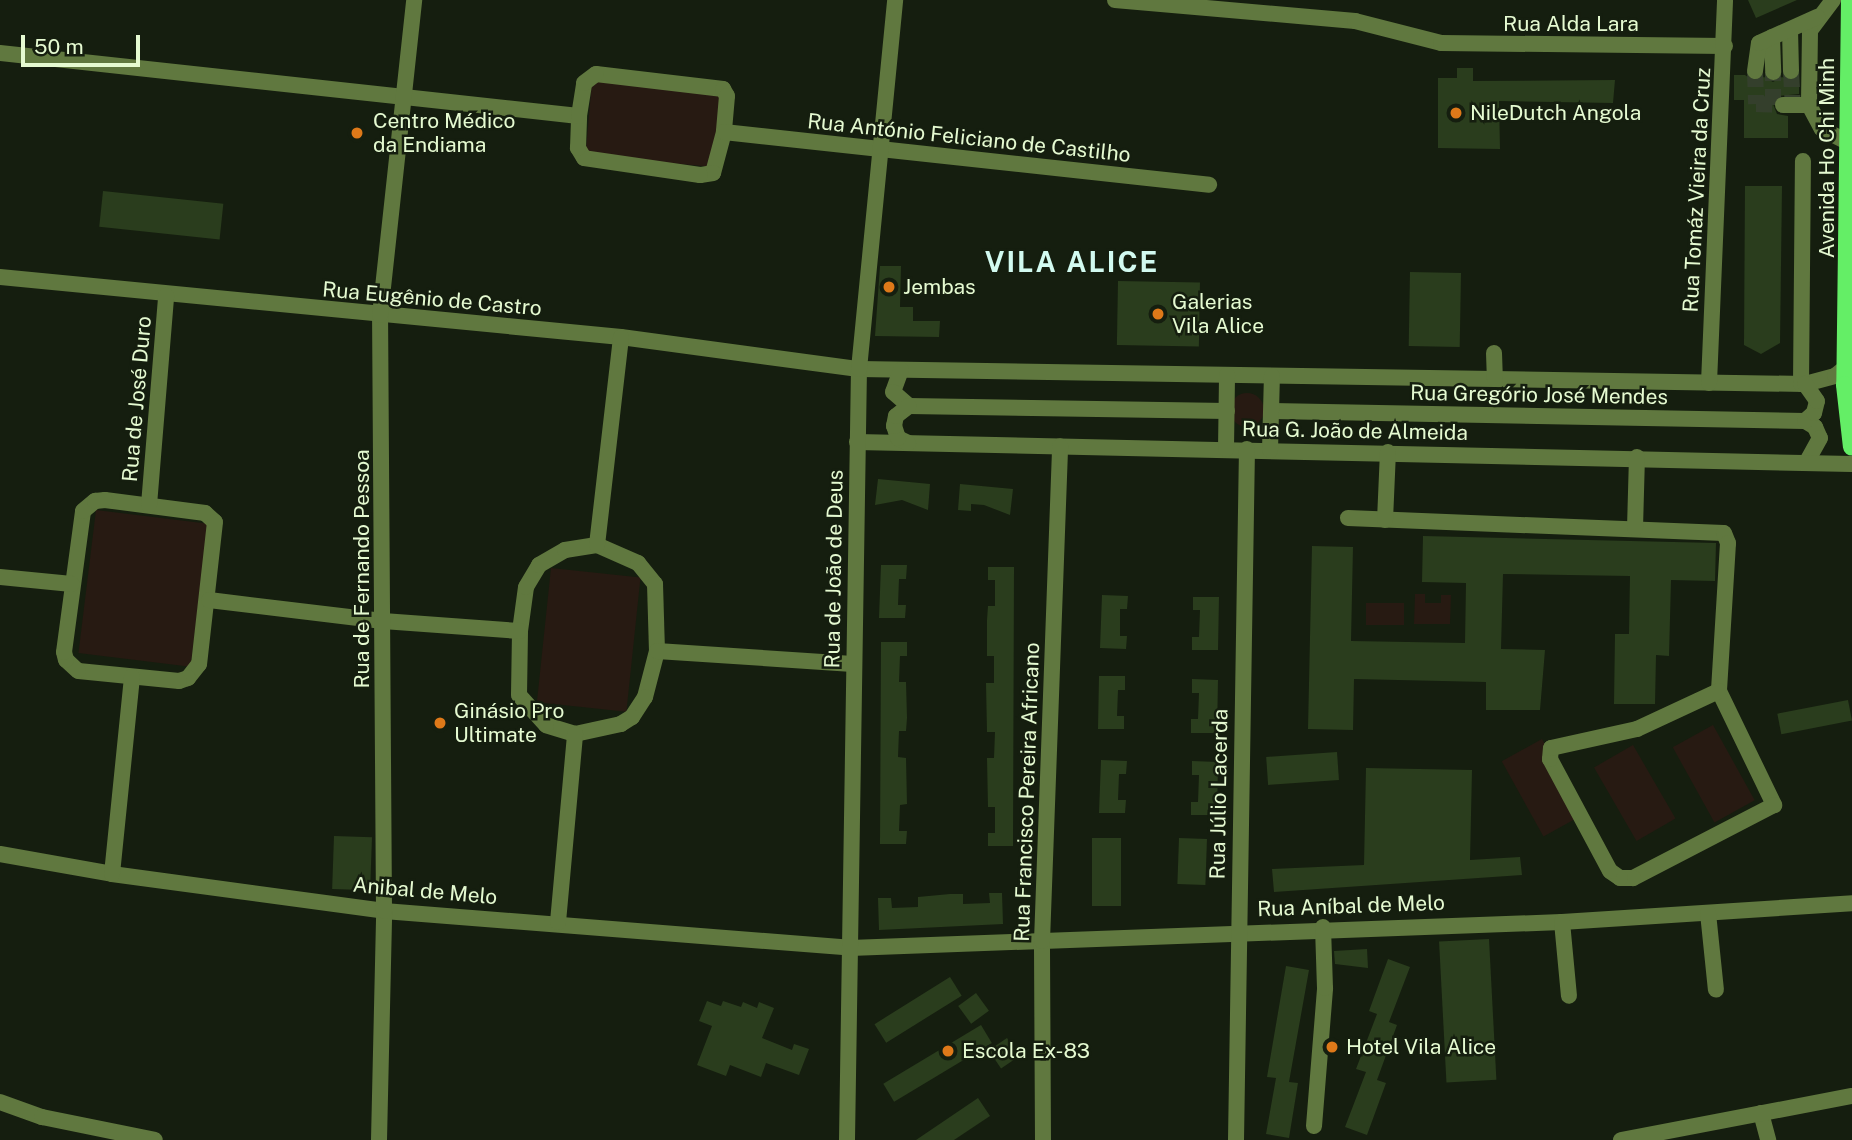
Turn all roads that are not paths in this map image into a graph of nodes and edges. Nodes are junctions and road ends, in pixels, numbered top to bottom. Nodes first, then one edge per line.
1 (414, 0) edge
2 (895, 0) edge
3 (1115, 0) edge
4 (1725, 0) edge
5 (1833, 0) edge
6 (1850, 0) edge
7 (1225, 5) edge
8 (1817, 17) junction
9 (1790, 30) junction
10 (1773, 37) junction
11 (1725, 46) junction
12 (0, 53) edge
13 (1755, 71) tunnel mouth
14 (1791, 71) tunnel mouth
15 (1773, 72) tunnel mouth
16 (405, 97) junction
17 (1783, 105) tunnel mouth
18 (1810, 106) junction
19 (579, 116) junction
20 (724, 132) junction
21 (1850, 143) junction
22 (878, 149) junction
23 (1803, 161) dead end
24 (1209, 185) dead end
25 (0, 277) edge
26 (166, 296) junction
27 (380, 315) junction
28 (621, 337) junction
29 (1494, 352) dead end
30 (1849, 362) edge
31 (859, 369) junction
32 (901, 369) junction
33 (1227, 375) junction
34 (1272, 376) junction
35 (1495, 379) junction
36 (1709, 383) junction
37 (1803, 384) junction
38 (909, 406) junction
39 (1227, 411) junction
40 (1272, 411) junction
41 (1805, 421) junction
42 (857, 442) junction
43 (908, 443) junction
44 (1060, 446) junction
45 (1852, 447) edge
46 (1226, 449) junction
47 (1247, 449) junction
48 (1270, 450) junction
49 (1388, 452) junction
50 (1637, 457) junction
51 (1808, 460) junction
52 (1852, 464) edge
53 (149, 505) junction
54 (1348, 518) dead end
55 (1385, 520) junction
56 (1635, 528) junction
57 (597, 545) junction
58 (0, 578) edge
59 (72, 584) junction
60 (209, 600) junction
61 (383, 621) junction
62 (520, 631) junction
63 (657, 651) junction
64 (853, 664) junction
65 (132, 677) junction
66 (1720, 691) junction
67 (575, 734) junction
68 (0, 854) edge
69 (112, 874) junction
70 (1852, 904) edge
71 (384, 911) junction
72 (1708, 913) junction
73 (558, 922) junction
74 (1562, 922) junction
75 (1323, 927) junction
76 (1238, 931) junction
77 (1042, 941) junction
78 (850, 948) junction
79 (1716, 990) dead end
80 (1569, 996) dead end
81 (1852, 1096) edge
82 (0, 1102) edge
83 (1761, 1113) junction
84 (1314, 1126) dead end
85 (155, 1140) edge
86 (379, 1140) edge
87 (847, 1140) edge
88 (1043, 1140) edge
89 (1236, 1140) edge
90 (1621, 1140) edge
91 (1768, 1140) edge

1 - 16 street, Rua de Fernando Pessoa
2 - 22 street, Rua de João de Deus
3 - 7 street, Rua Alda Lara
4 - 11 street, Rua Tomáz Vieira da Cruz
5 - 8 street
6 - 21 main road, Avenida Ho Chi Minh
7 - 11 street, Rua Alda Lara
8 - 9 street
8 - 18 street
9 - 10 street
9 - 14 street
10 - 13 street
10 - 15 street
11 - 36 street, Rua Tomáz Vieira da Cruz
12 - 16 street
16 - 19 street
16 - 27 street, Rua de Fernando Pessoa
17 - 18 street
18 - 21 street
19 - 20 street
19 - 20 street
20 - 22 street, Rua António Feliciano de Castilho
21 - 30 main road, Avenida Ho Chi Minh
22 - 24 street, Rua António Feliciano de Castilho
22 - 31 street, Rua de João de Deus
23 - 37 street
25 - 26 street, Rua Eugênio de Castro
26 - 27 street, Rua Eugênio de Castro
26 - 53 street, Rua de José Duro
27 - 28 street, Rua Eugênio de Castro
27 - 61 street, Rua de Fernando Pessoa
28 - 31 street, Rua Eugênio de Castro
28 - 57 street
29 - 35 street
30 - 37 street
30 - 45 main road
31 - 32 street
31 - 42 street, Rua de João de Deus
32 - 33 street
32 - 38 street
33 - 34 street
33 - 39 street
34 - 35 street
34 - 40 street
35 - 36 street
36 - 37 street
37 - 41 street
38 - 39 street
38 - 43 street
39 - 46 street
40 - 41 street, Rua Gregório José Mendes
40 - 48 street
41 - 51 street
42 - 43 street, Rua G. João de Almeida
42 - 64 street, Rua de João de Deus
43 - 44 street, Rua G. João de Almeida
44 - 46 street, Rua G. João de Almeida
44 - 77 street, Rua Francisco Pereira Africano
46 - 47 street, Rua G. João de Almeida
47 - 48 street, Rua G. João de Almeida
47 - 76 street, Rua Júlio Lacerda
48 - 49 street, Rua G. João de Almeida
49 - 50 street, Rua G. João de Almeida
49 - 55 street
50 - 51 street, Rua G. João de Almeida
50 - 56 street
51 - 52 street, Rua G. João de Almeida
53 - 59 street
53 - 60 street
54 - 55 street
55 - 56 street
56 - 66 street
57 - 62 street
57 - 63 street
58 - 59 street
59 - 65 street
60 - 61 street
60 - 65 street
61 - 62 street
61 - 71 street, Rua de Fernando Pessoa
62 - 67 street
63 - 64 street
63 - 67 street
64 - 78 street, Rua de João de Deus
65 - 69 street
66 - 66 street
67 - 73 street
68 - 69 street, Anibal de Melo
69 - 71 street, Anibal de Melo
70 - 72 street, Rua Aníbal de Melo
71 - 73 street, Anibal de Melo
71 - 86 street, Rua de Fernando Pessoa
72 - 74 street, Rua Aníbal de Melo
72 - 79 street
73 - 78 street, Anibal de Melo
74 - 75 street, Rua Aníbal de Melo
74 - 80 street
75 - 76 street, Rua Aníbal de Melo
75 - 84 street
76 - 77 street, Rua Aníbal de Melo
76 - 89 street, Rua Júlio Lacerda
77 - 78 street, Rua Aníbal de Melo
77 - 88 street, Rua Francisco Pereira Africano
78 - 87 street, Rua de João de Deus
81 - 83 street
82 - 85 street
83 - 90 street
83 - 91 street

